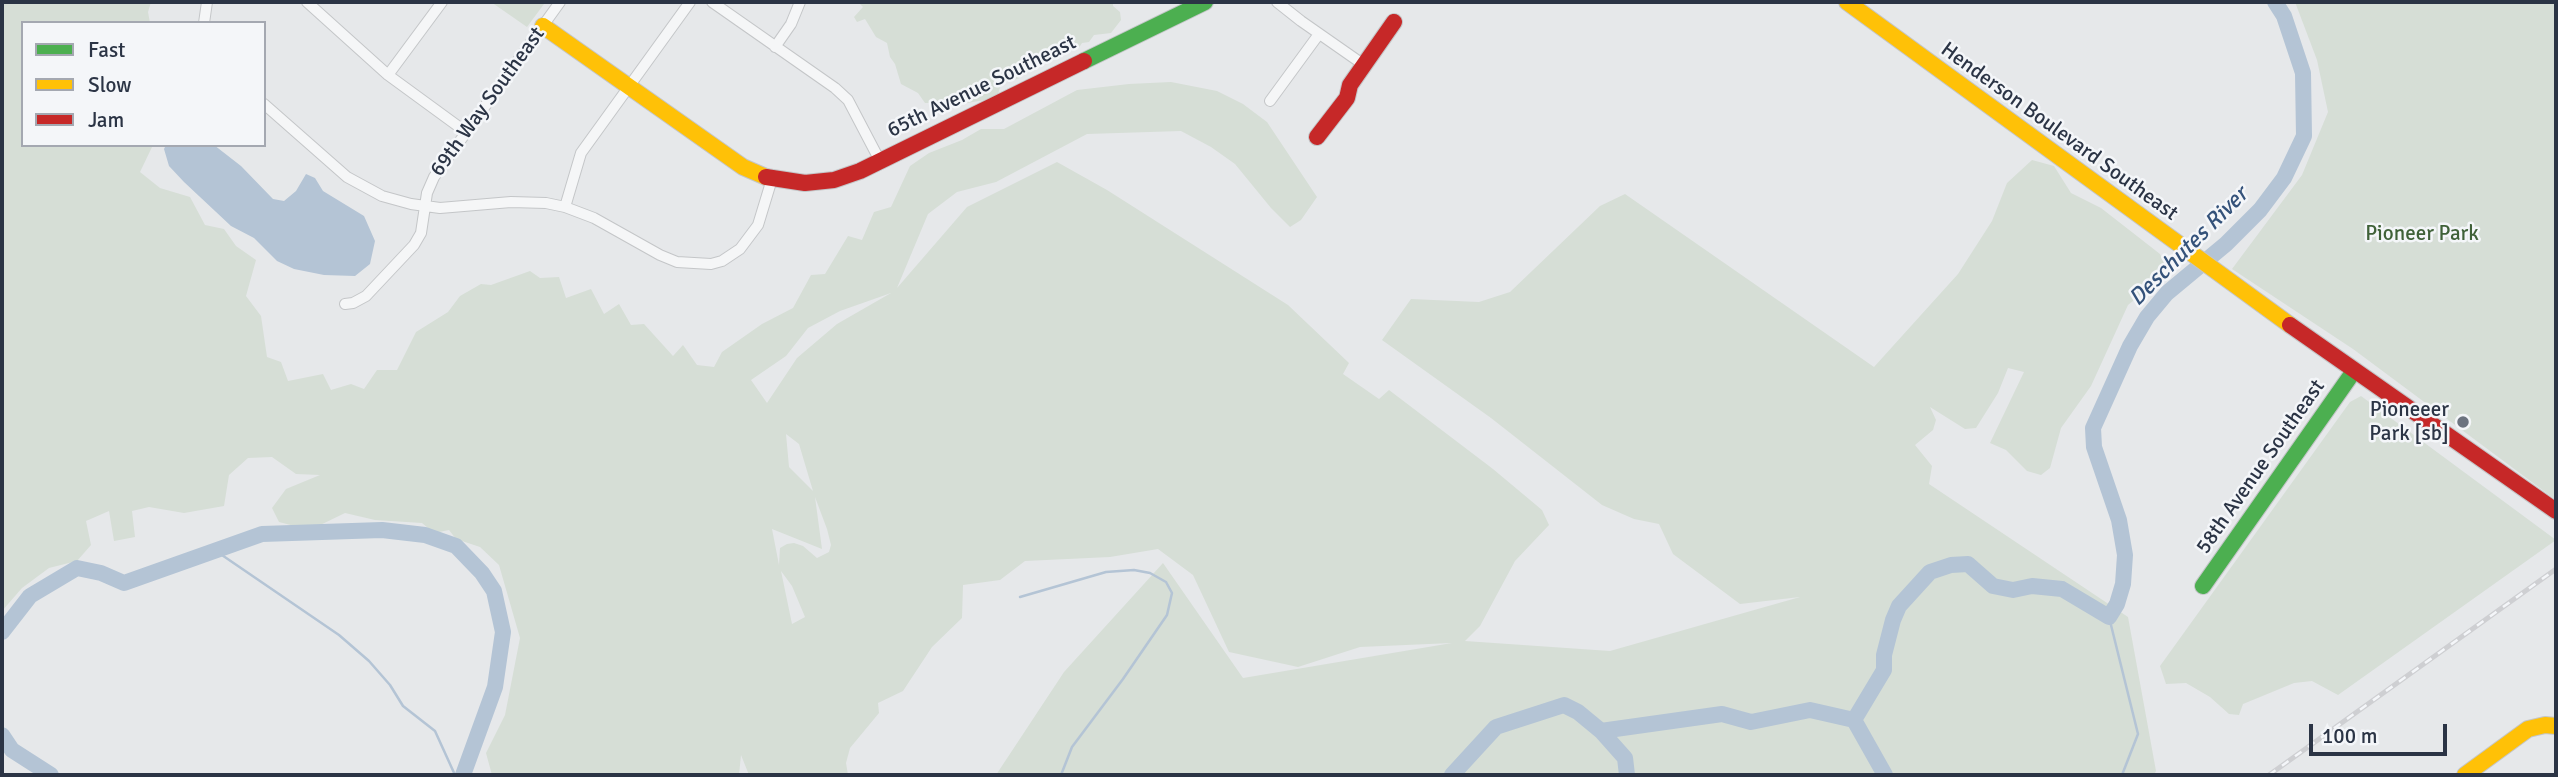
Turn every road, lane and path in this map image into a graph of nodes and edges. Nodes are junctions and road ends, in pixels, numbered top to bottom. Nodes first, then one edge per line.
1 (207, 2) edge
2 (307, 2) edge
3 (442, 2) edge
4 (559, 2) edge
5 (690, 2) edge
6 (712, 2) edge
7 (800, 2) edge
8 (1205, 2) edge
9 (1278, 2) edge
10 (1847, 2) edge
11 (319, 6) edge
12 (204, 21) edge
13 (1394, 22) dead end
14 (544, 26) junction
15 (1319, 34) junction
16 (775, 47) junction
17 (1364, 65) junction
18 (388, 75) junction
19 (628, 87) junction
20 (1270, 101) dead end
21 (266, 106) edge
22 (466, 132) junction
23 (1317, 138) dead end
24 (880, 161) junction
25 (772, 179) junction
26 (426, 206) junction
27 (565, 207) junction
28 (345, 304) dead end
29 (2354, 371) junction
30 (2556, 511) edge
31 (2203, 586) dead end
32 (2556, 726) edge
33 (2465, 775) edge

1 - 12 street
2 - 11 street
3 - 18 street
4 - 14 street, 69th Way Southeast
5 - 19 street
6 - 16 street
7 - 16 street
8 - 24 street, 65th Avenue Southeast
9 - 15 street
10 - 29 street, Henderson Boulevard Southeast
11 - 18 street
13 - 17 street
14 - 19 street, 65th Avenue Southeast
14 - 22 street, 69th Way Southeast
15 - 17 street
15 - 20 street
16 - 24 street
17 - 23 street
18 - 22 street
19 - 25 street, 65th Avenue Southeast
19 - 27 street
21 - 26 street
22 - 26 street, 69th Way Southeast
24 - 25 street, 65th Avenue Southeast
25 - 27 street
26 - 27 street
26 - 28 street, 69th Way Southeast
29 - 30 street, Henderson Boulevard Southeast
29 - 31 street, 58th Avenue Southeast
32 - 33 street

